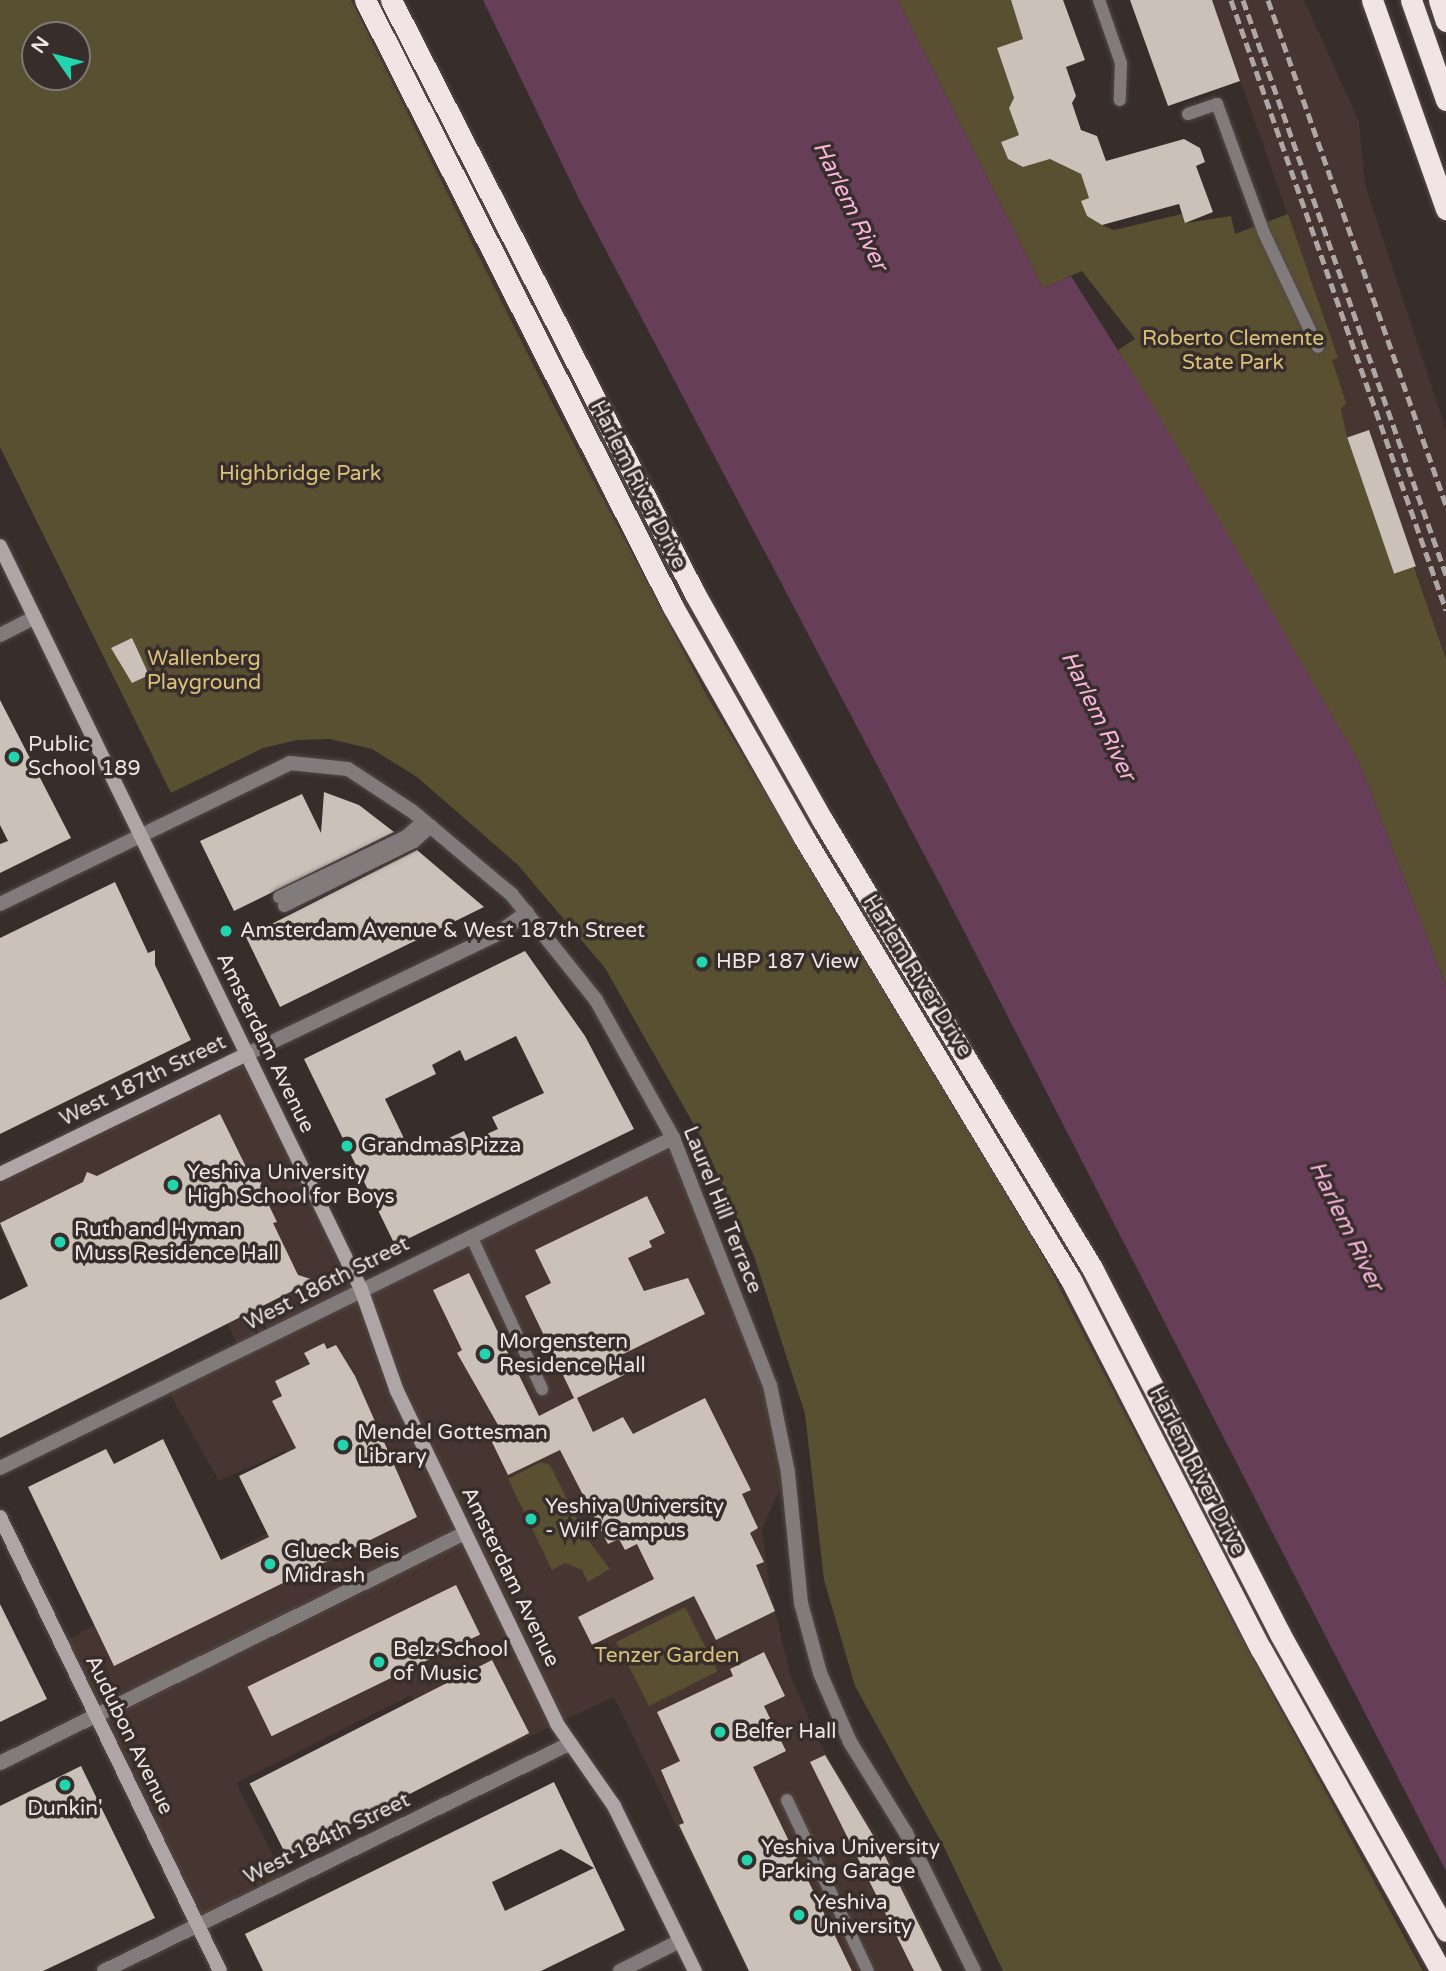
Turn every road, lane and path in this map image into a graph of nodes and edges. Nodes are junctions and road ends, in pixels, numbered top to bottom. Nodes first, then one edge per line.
1 (365, 0) edge
2 (391, 0) edge
3 (1098, 0) edge
4 (1372, 0) edge
5 (1411, 0) edge
6 (1439, 0) edge
7 (1446, 21) edge
8 (1119, 100) dead end
9 (1446, 100) edge
10 (1188, 114) dead end
11 (1446, 208) edge
12 (1318, 347) dead end
13 (0, 546) edge
14 (35, 617) junction
15 (0, 635) edge
16 (428, 823) junction
17 (140, 835) junction
18 (282, 901) dead end
19 (0, 904) edge
20 (527, 912) junction
21 (247, 1054) junction
22 (673, 1138) junction
23 (0, 1174) edge
24 (471, 1236) junction
25 (361, 1289) junction
26 (542, 1389) dead end
27 (0, 1468) edge
28 (0, 1517) edge
29 (466, 1534) junction
30 (97, 1716) junction
31 (569, 1744) junction
32 (0, 1763) edge
33 (787, 1800) dead end
34 (198, 1925) junction
35 (1446, 1931) edge
36 (680, 1941) junction
37 (104, 1971) edge
38 (220, 1971) edge
39 (620, 1971) edge
40 (695, 1971) edge
41 (868, 1971) edge
42 (974, 1971) edge
43 (1441, 1971) edge

1 - 43 highway, Harlem River Drive
2 - 35 highway, Harlem River Drive
3 - 8 lane
4 - 11 highway
5 - 9 highway
6 - 7 highway
10 - 12 lane
13 - 14 main road, Amsterdam Avenue
14 - 15 street
14 - 17 main road, Amsterdam Avenue
16 - 17 street, Laurel Hill Terrace
16 - 18 lane
16 - 20 street, Laurel Hill Terrace
17 - 19 street, Laurel Hill Terrace
17 - 21 main road, Amsterdam Avenue
20 - 21 street, West 187th Street
20 - 22 street, Laurel Hill Terrace
21 - 23 main road, West 187th Street
21 - 25 main road, Amsterdam Avenue
22 - 24 street, West 186th Street
22 - 42 street, Laurel Hill Terrace
24 - 25 street, West 186th Street
24 - 26 lane
25 - 27 street, West 186th Street
25 - 29 main road, Amsterdam Avenue
28 - 30 main road, Audubon Avenue
29 - 30 street
29 - 31 main road, Amsterdam Avenue
30 - 32 street
30 - 34 main road, Audubon Avenue
31 - 34 street, West 184th Street
31 - 36 main road, Amsterdam Avenue
33 - 41 lane
34 - 37 street, West 184th Street
34 - 38 main road, Audubon Avenue
36 - 39 street
36 - 40 main road, Amsterdam Avenue

